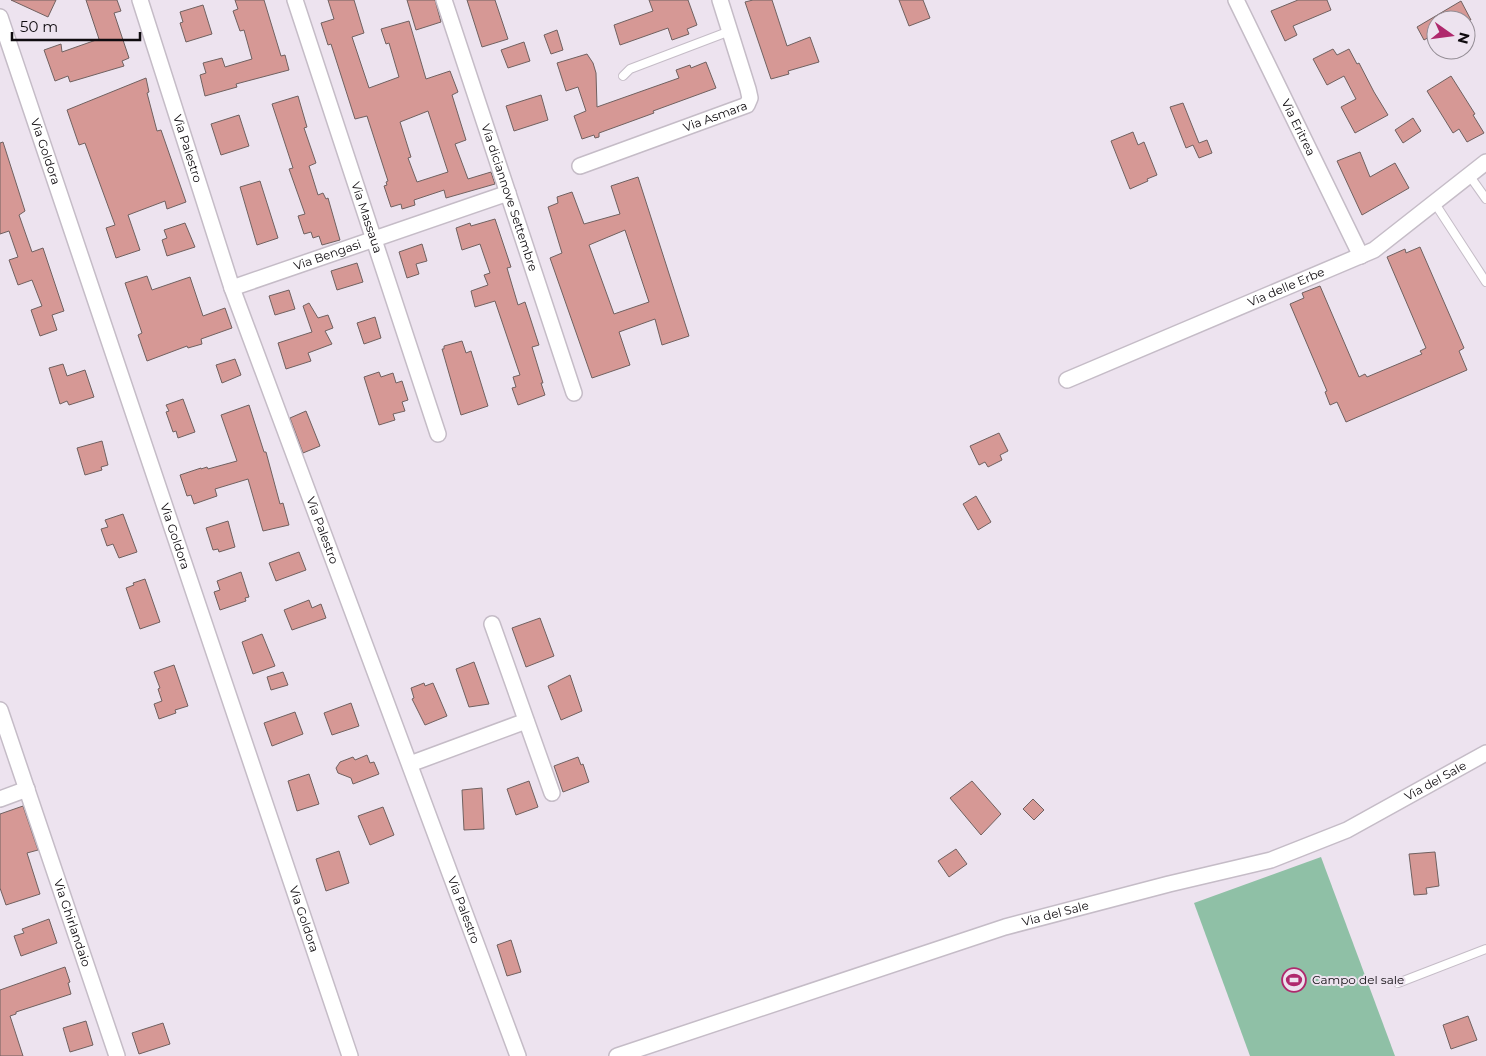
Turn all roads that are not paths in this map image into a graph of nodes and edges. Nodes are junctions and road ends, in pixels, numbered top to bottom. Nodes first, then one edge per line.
1 (140, 0) edge
2 (295, 0) edge
3 (444, 0) edge
4 (720, 0) edge
5 (1236, 0) edge
6 (0, 17) edge
7 (730, 32) junction
8 (623, 76) dead end
9 (1486, 162) edge
10 (580, 166) dead end
11 (1469, 175) junction
12 (508, 193) junction
13 (1486, 199) edge
14 (1434, 202) junction
15 (374, 239) junction
16 (1360, 256) junction
17 (1486, 282) edge
18 (232, 288) junction
19 (1067, 380) dead end
20 (574, 393) dead end
21 (438, 434) dead end
22 (492, 624) dead end
23 (0, 710) edge
24 (526, 722) junction
25 (1486, 753) edge
26 (410, 764) junction
27 (27, 789) junction
28 (552, 793) dead end
29 (0, 799) edge
30 (1486, 949) edge
31 (1398, 983) dead end
32 (117, 1056) edge
33 (350, 1056) edge
34 (518, 1056) edge
35 (617, 1056) edge

1 - 18 street, Via Palestro
2 - 15 street, Via Massaua
3 - 12 street, Via diciannove Settembre
4 - 7 street, Via Asmara
5 - 16 street, Via Eritrea
6 - 33 street, Via Goldora
7 - 8 lane
7 - 10 street, Via Asmara
9 - 11 street, Via delle Erbe
11 - 13 lane
11 - 14 street, Via delle Erbe
12 - 15 street, Via Bengasi
12 - 20 street, Via diciannove Settembre
14 - 16 street, Via delle Erbe
14 - 17 lane
15 - 18 street, Via Bengasi
15 - 21 street, Via Massaua
16 - 19 street, Via delle Erbe
18 - 26 street, Via Palestro
22 - 24 street
23 - 27 street, Via Ghirlandaio
24 - 26 street
24 - 28 street
25 - 35 street, Via del Sale
26 - 34 street, Via Palestro
27 - 29 street
27 - 32 street, Via Ghirlandaio
30 - 31 lane

